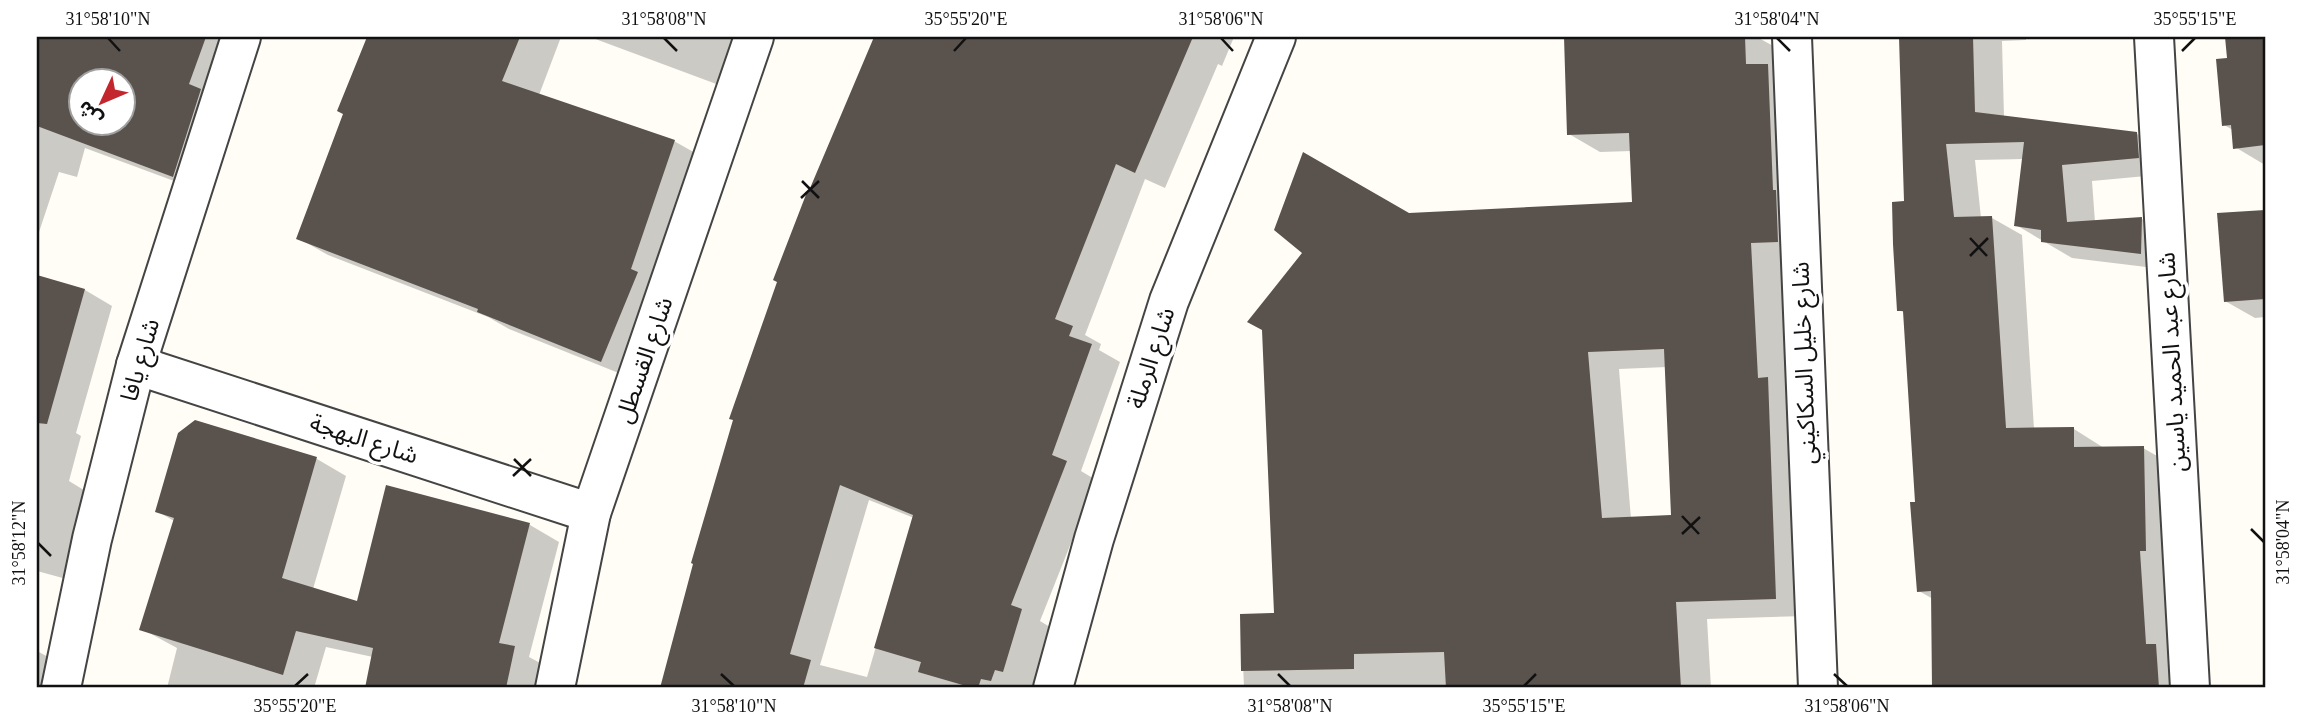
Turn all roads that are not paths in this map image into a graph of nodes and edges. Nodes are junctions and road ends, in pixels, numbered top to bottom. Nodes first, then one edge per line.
1 (241, 37) edge
2 (754, 37) edge
3 (1276, 37) edge
4 (1792, 37) edge
5 (2154, 37) edge
6 (136, 365) junction
7 (591, 513) junction
8 (61, 688) edge
9 (555, 688) edge
10 (1053, 688) edge
11 (1818, 688) edge
12 (2190, 688) edge

1 - 6 street, شارع يافا
2 - 7 street, شارع القسطل
3 - 10 street, شارع الرملة
4 - 11 street, شارع خليل السكاكيني
5 - 12 street, شارع عبد الحميد ياسين
6 - 7 street, شارع البهجة
6 - 8 street, شارع يافا
7 - 9 street, شارع القسطل

